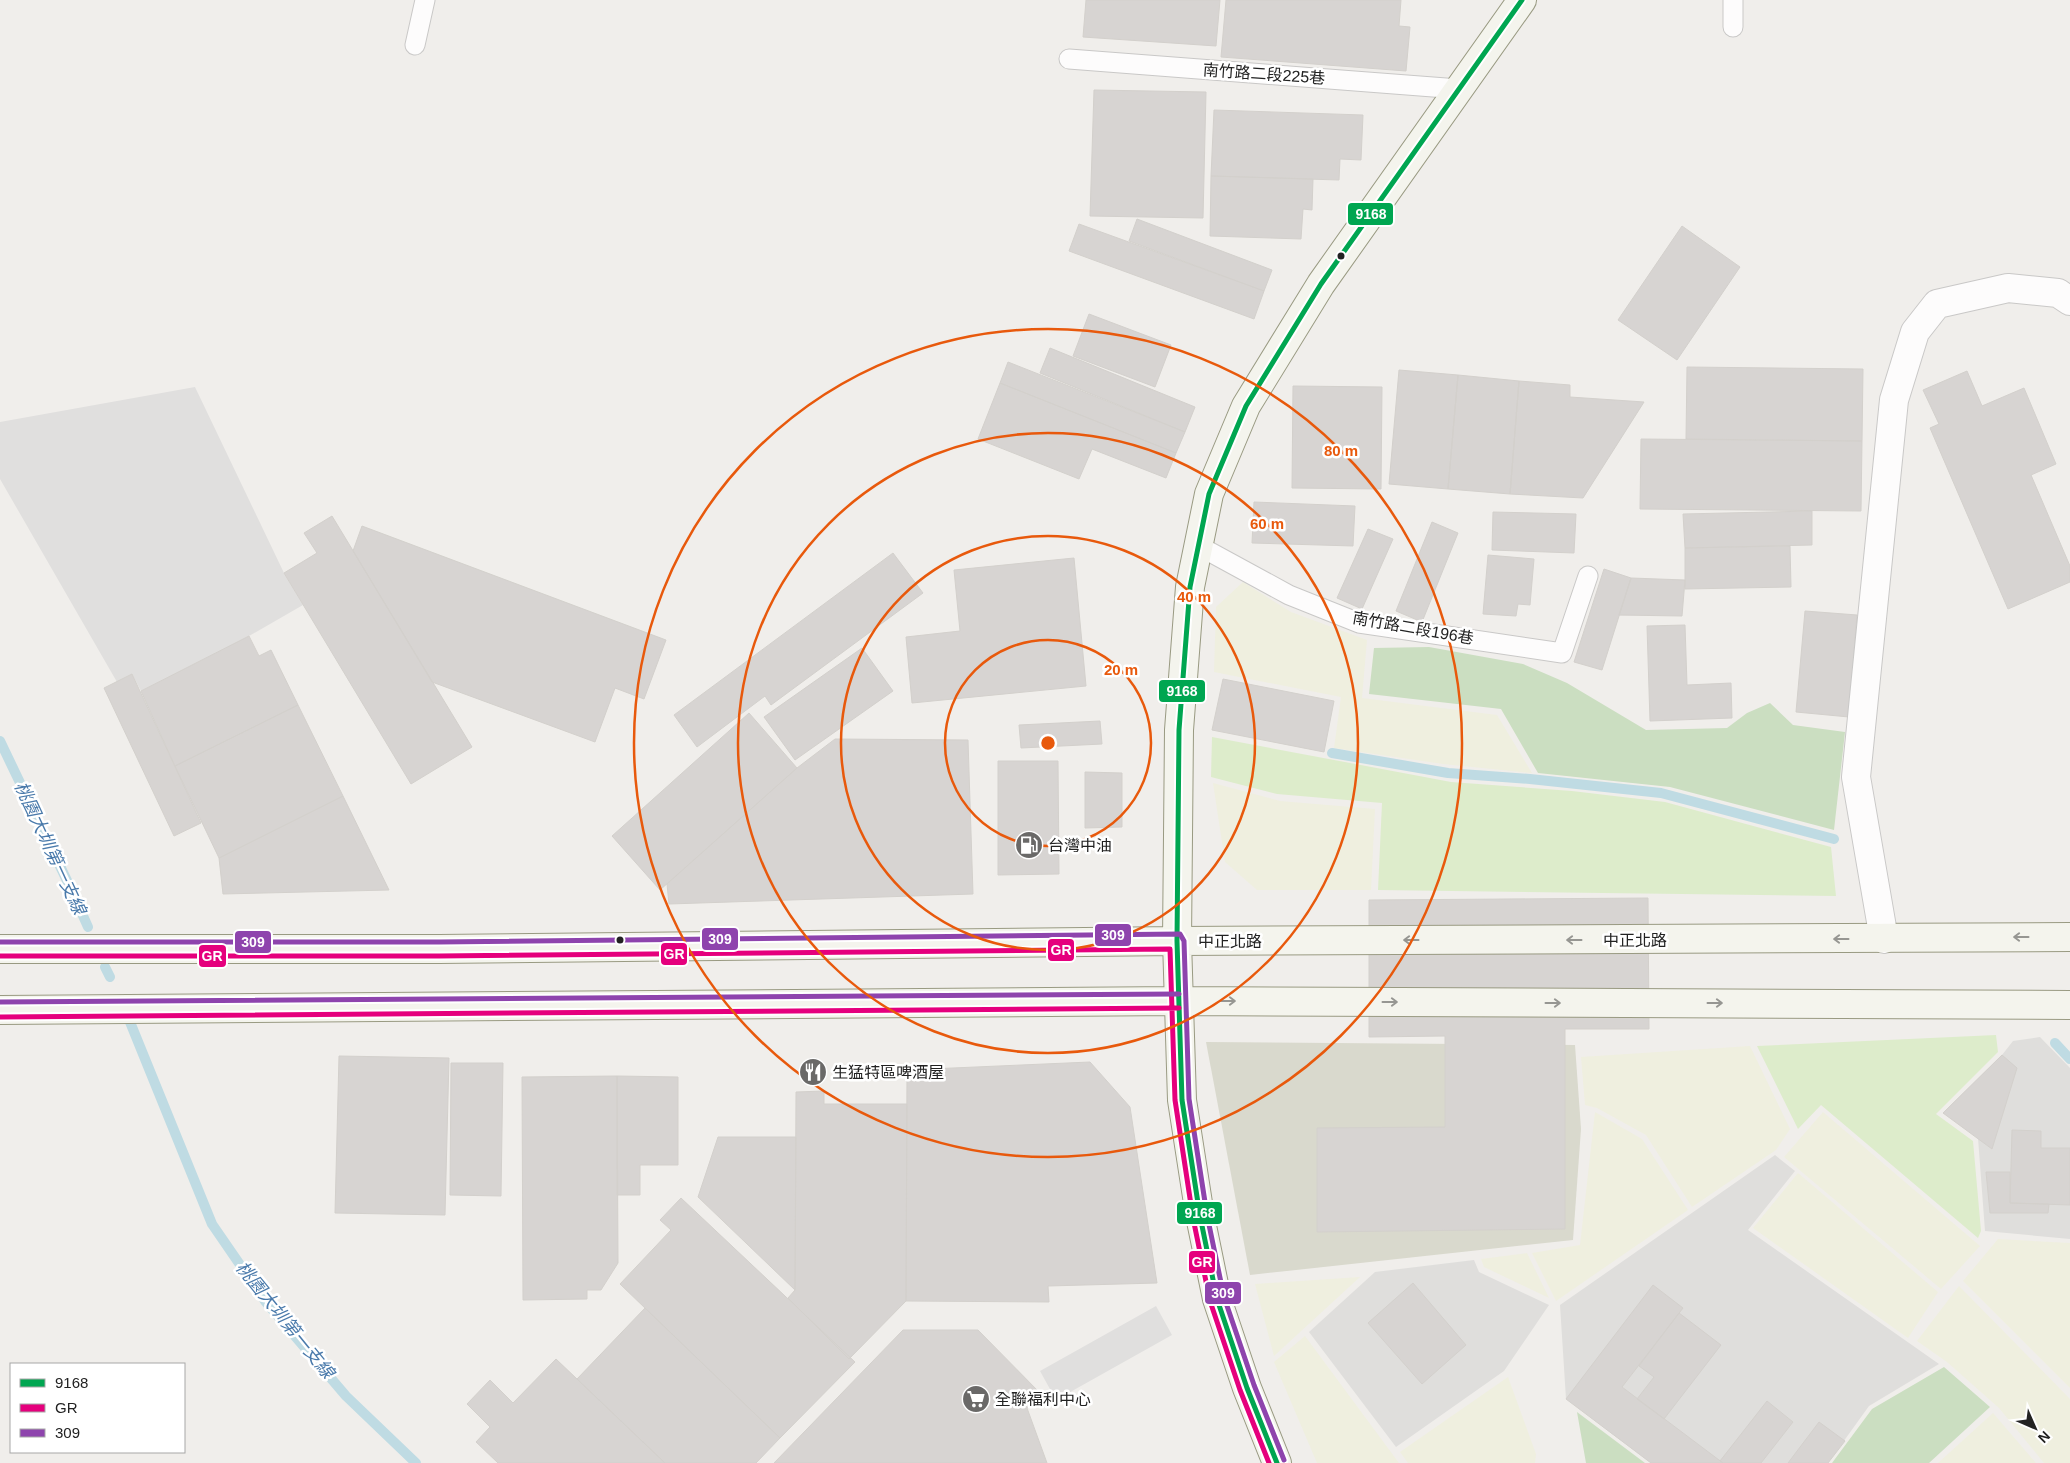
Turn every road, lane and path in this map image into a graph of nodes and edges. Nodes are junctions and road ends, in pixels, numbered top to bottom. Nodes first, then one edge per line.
1 (425, 0) edge
2 (1522, 0) edge
3 (1733, 0) edge
4 (1733, 27) dead end
5 (415, 45) dead end
6 (1069, 59) dead end
7 (1459, 89) junction
8 (2070, 301) edge
9 (1198, 546) junction
10 (1588, 576) dead end
11 (2070, 937) edge
12 (1884, 939) junction
13 (1177, 941) junction
14 (0, 949) edge
15 (1179, 1001) junction
16 (2070, 1005) edge
17 (0, 1010) edge
18 (1277, 1463) edge

1 - 5 lane
2 - 7 street
3 - 4 lane
6 - 7 lane, 南竹路二段225巷
7 - 9 street
8 - 12 street
9 - 10 lane, 南竹路二段196巷
9 - 13 street
11 -> 12 street, 中正北路
12 -> 13 street, 中正北路
13 - 14 street, 中正北路
13 - 15 street
15 -> 16 street
15 - 17 street
15 - 18 street

